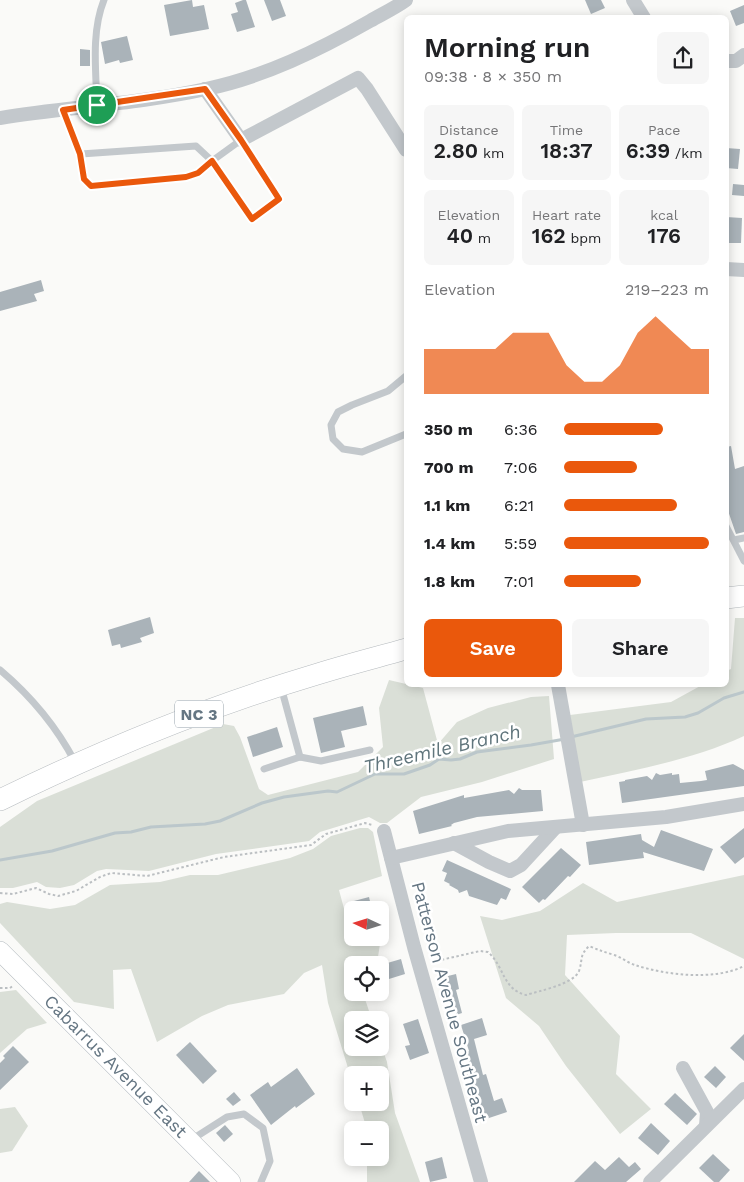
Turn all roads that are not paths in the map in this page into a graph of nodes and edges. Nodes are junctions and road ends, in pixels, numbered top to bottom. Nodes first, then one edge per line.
1 (104, 0) edge
2 (406, 0) edge
3 (633, 0) edge
4 (642, 15) edge
5 (205, 89) junction
6 (97, 105) junction
7 (63, 110) junction
8 (0, 118) edge
9 (241, 140) junction
10 (404, 147) edge
11 (80, 154) junction
12 (212, 161) junction
13 (729, 269) edge
14 (744, 270) edge
15 (404, 378) edge
16 (404, 435) edge
17 (729, 527) edge
18 (744, 538) edge
19 (734, 540) junction
20 (744, 561) edge
21 (744, 596) edge
22 (729, 598) edge
23 (404, 651) edge
24 (0, 670) edge
25 (280, 686) junction
26 (558, 687) edge
27 (370, 750) dead end
28 (300, 757) junction
29 (77, 764) junction
30 (264, 769) dead end
31 (0, 800) edge
32 (744, 804) edge
33 (583, 825) junction
34 (556, 827) junction
35 (380, 830) road end
36 (454, 843) junction
37 (391, 858) junction
38 (0, 951) edge
39 (683, 1068) dead end
40 (744, 1089) edge
41 (706, 1126) junction
42 (190, 1140) junction
43 (231, 1182) edge
44 (261, 1182) edge
45 (481, 1182) edge
46 (650, 1182) edge

1 - 6 lane
2 - 5 street
3 - 4 street
5 - 6 street
5 - 9 street
6 - 7 street
7 - 8 street
7 - 11 lane
9 - 10 street
9 - 12 lane
9 - 12 lane
11 - 12 lane
11 - 12 lane
13 - 14 street
15 - 16 lane
17 - 19 lane
18 - 19 lane
19 - 20 lane
21 - 22 main road
23 - 25 main road, NC 3
24 - 29 lane
25 - 28 lane
25 - 29 main road, NC 3
26 - 33 street
27 - 28 lane
28 - 30 lane
29 - 31 main road, NC 3
32 - 33 street
33 - 34 street
34 - 36 street
34 - 36 street
35 - 37 street, Patterson Avenue Southeast
36 - 37 street
37 - 45 street, Patterson Avenue Southeast
38 - 42 main road, Cabarrus Avenue East
39 - 41 street
40 - 41 street
41 - 46 street
42 - 43 main road, Cabarrus Avenue East
42 - 44 lane

